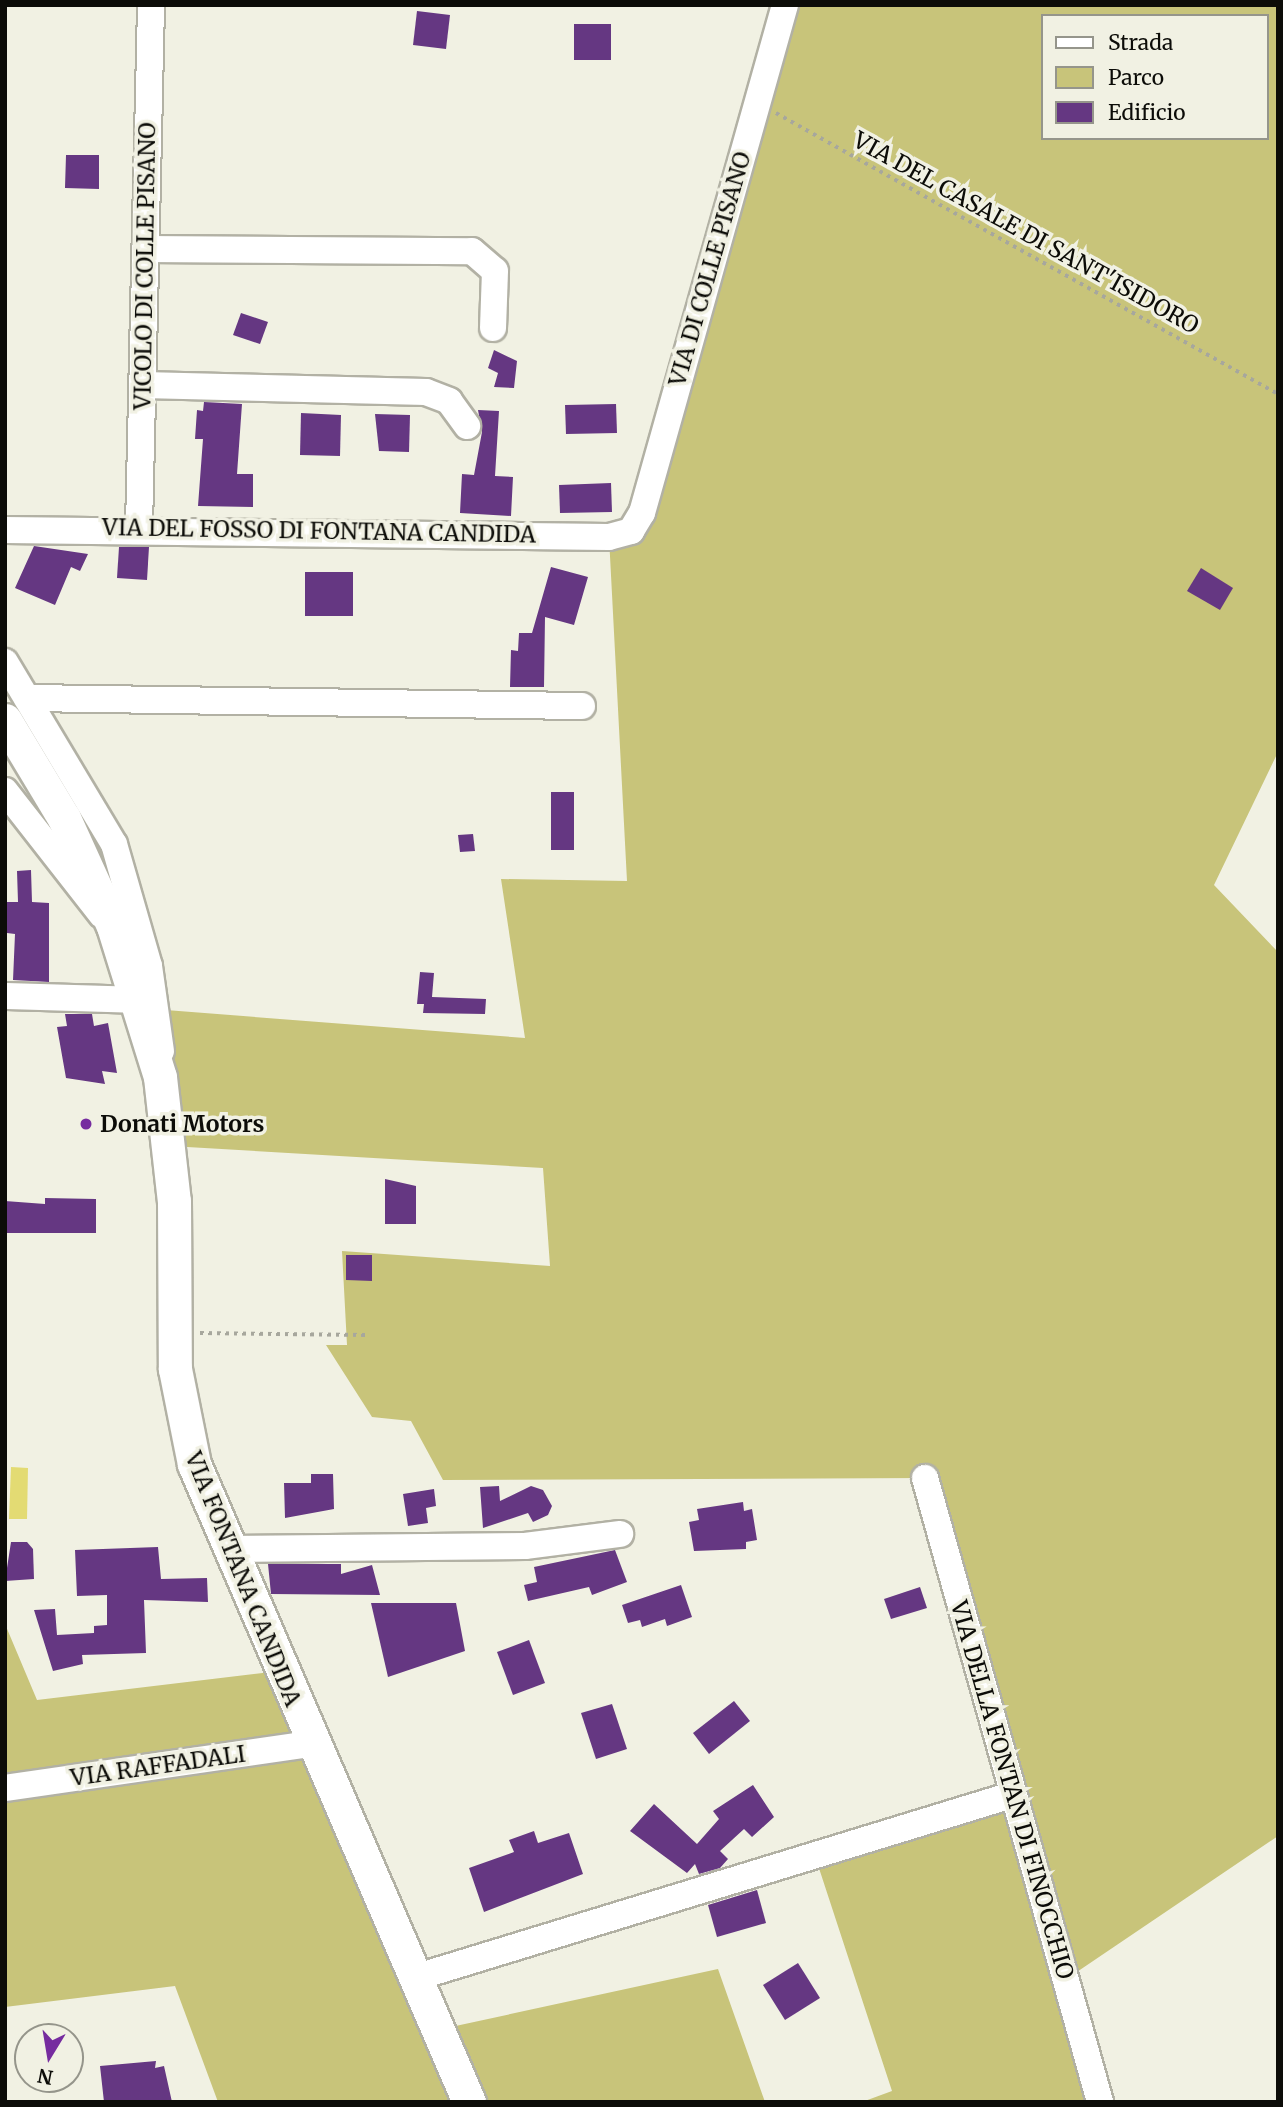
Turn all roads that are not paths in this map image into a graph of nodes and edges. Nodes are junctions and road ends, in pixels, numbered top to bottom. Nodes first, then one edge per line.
1 (150, 5) edge
2 (785, 5) edge
3 (146, 249) junction
4 (493, 328) dead end
5 (143, 385) junction
6 (467, 426) dead end
7 (139, 527) junction
8 (5, 530) edge
9 (631, 531) joint
10 (5, 662) edge
11 (582, 706) dead end
12 (16, 709) edge
13 (5, 791) edge
14 (113, 926) junction
15 (5, 996) edge
16 (137, 1000) junction
17 (160, 1077) junction
18 (925, 1478) dead end
19 (620, 1534) dead end
20 (229, 1549) junction
21 (310, 1744) junction
22 (5, 1788) edge
23 (1012, 1795) junction
24 (414, 1978) junction
25 (468, 2102) edge
26 (1100, 2102) edge

1 - 3 street, VICOLO DI COLLE PISANO
2 - 9 street, VIA DI COLLE PISANO
3 - 4 street
3 - 5 street, VICOLO DI COLLE PISANO
5 - 6 street
5 - 7 street, VICOLO DI COLLE PISANO
7 - 8 street, VIA DEL FOSSO DI FONTANA CANDIDA
7 - 9 street, VIA DEL FOSSO DI FONTANA CANDIDA
10 - 12 street
11 - 12 street
12 - 14 main road, VIA FONTANA CANDIDA
12 - 17 street
13 - 14 street
14 - 16 main road, VIA FONTANA CANDIDA
15 - 16 street
16 - 17 main road, VIA FONTANA CANDIDA
17 - 20 main road, VIA FONTANA CANDIDA
18 - 23 street, VIA DELLA FONTAN DI FINOCCHIO
19 - 20 street
20 - 21 main road, VIA FONTANA CANDIDA
21 - 22 street, VIA RAFFADALI
21 - 24 main road, VIA FONTANA CANDIDA
23 - 24 street
23 - 26 street, VIA DELLA FONTAN DI FINOCCHIO
24 - 25 main road, VIA FONTANA CANDIDA

